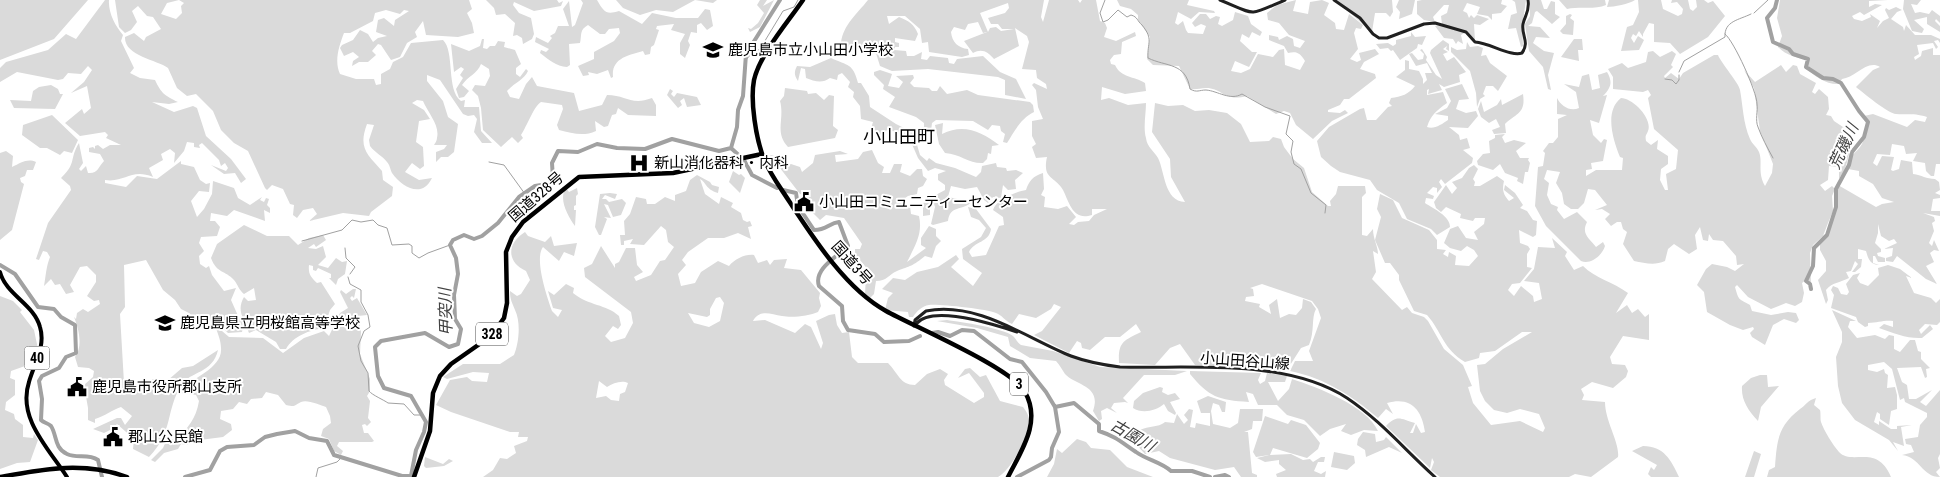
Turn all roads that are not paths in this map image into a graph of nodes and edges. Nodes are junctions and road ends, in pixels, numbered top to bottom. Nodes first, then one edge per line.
1 (803, 0) edge
2 (1220, 0) edge
3 (1285, 0) edge
4 (1334, 0) edge
5 (1528, 0) edge
6 (762, 154) junction
7 (0, 272) edge
8 (914, 326) junction
9 (60, 466) junction
10 (0, 476) edge
11 (68, 477) edge
12 (127, 477) edge
13 (414, 477) edge
14 (1008, 477) edge
15 (1435, 477) edge

1 - 6 highway, 国道3号 / 3
2 - 3 main road
4 - 5 main road
6 - 8 highway, 国道3号 / 3
6 - 13 highway, 国道328号 / 328
7 - 9 main road, 40
8 - 14 highway, 国道3号 / 3
8 - 15 main road, 小山田谷山線
9 - 10 highway
9 - 11 main road, 40
9 - 12 highway

